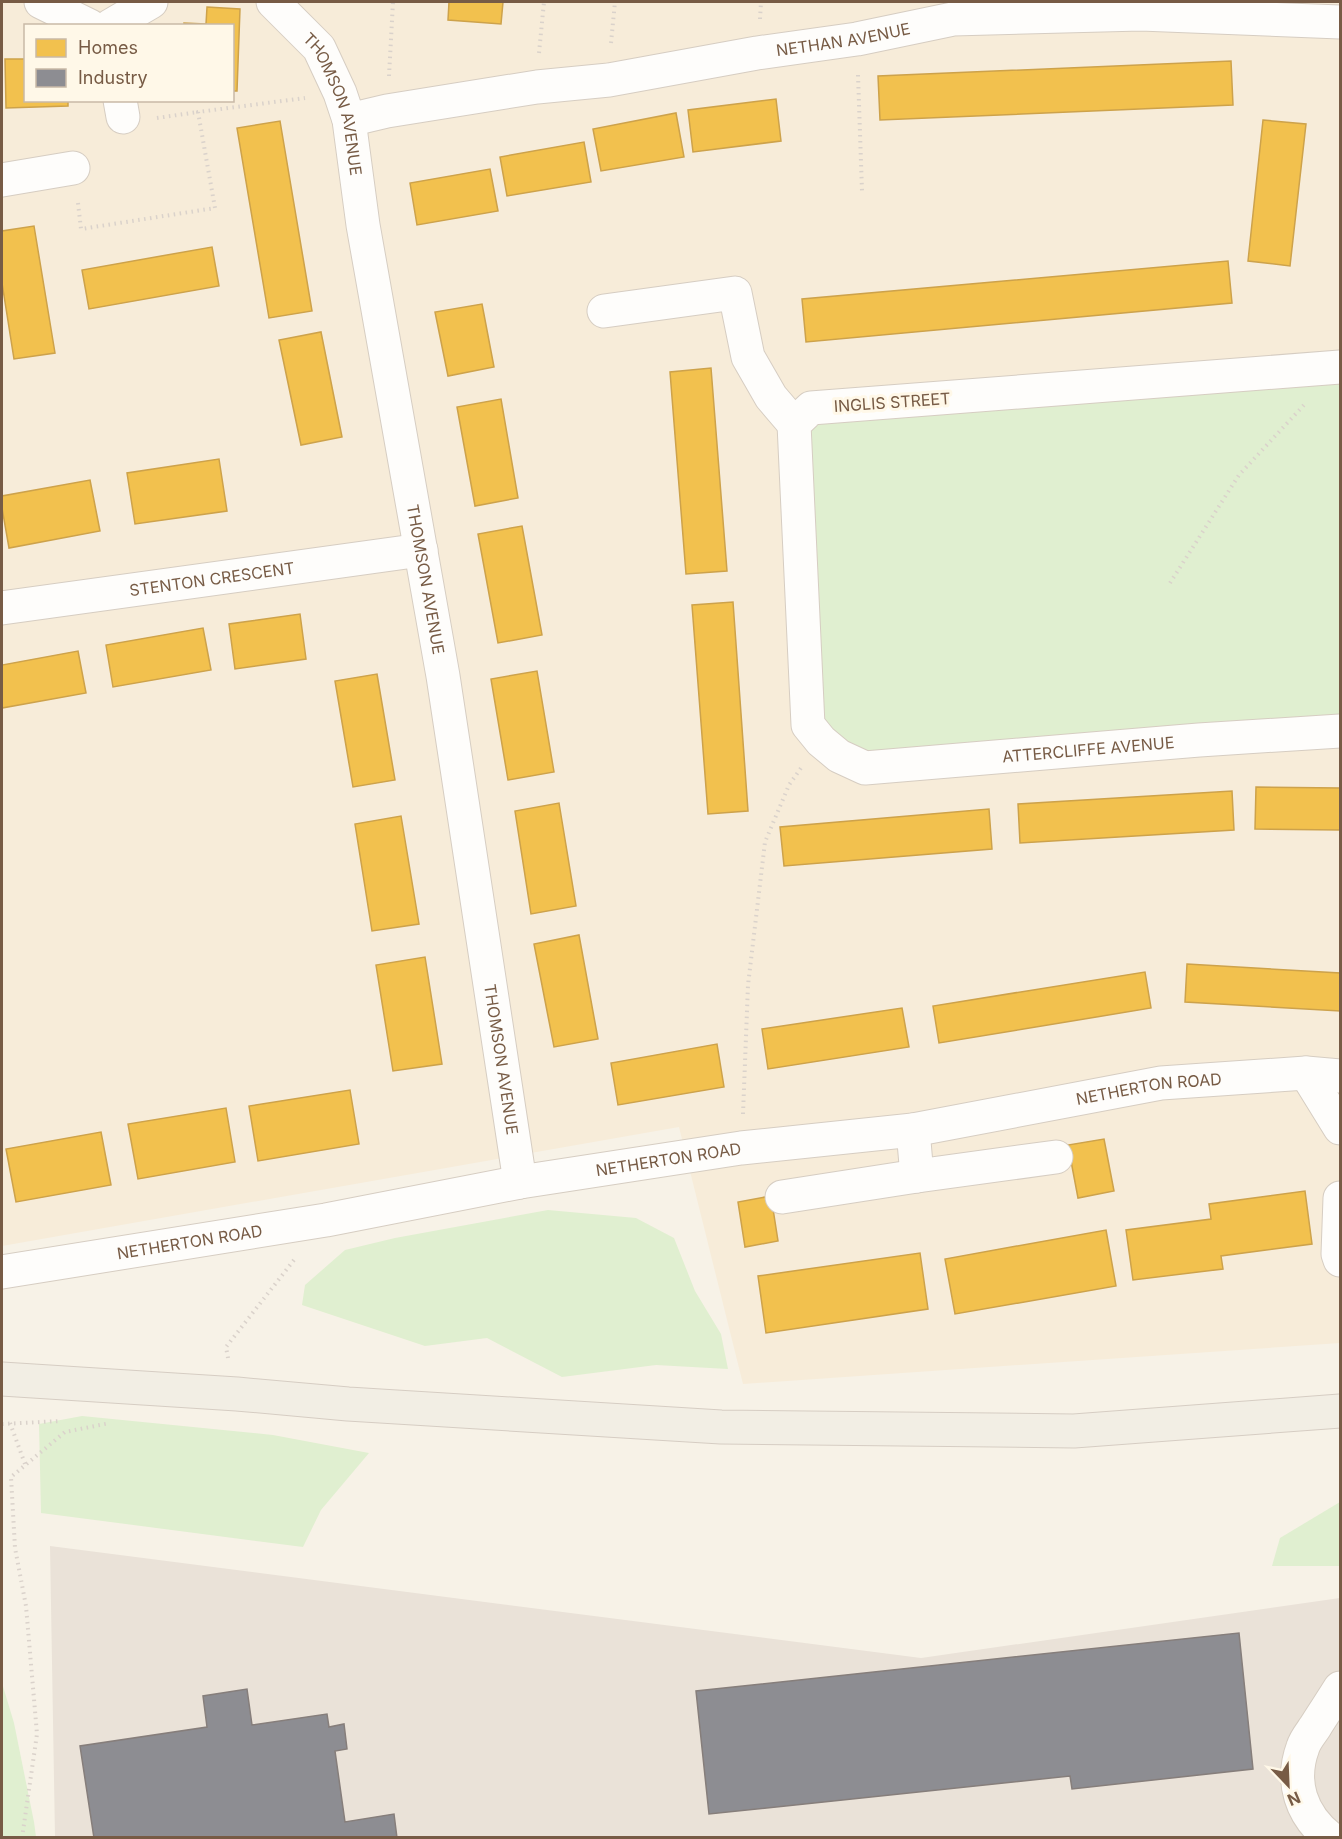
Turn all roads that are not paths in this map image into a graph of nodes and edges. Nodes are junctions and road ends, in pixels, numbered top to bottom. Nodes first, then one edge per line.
1 (41, 2) edge
2 (152, 2) edge
3 (273, 2) edge
4 (1341, 22) edge
5 (86, 24) edge
6 (114, 24) edge
7 (344, 106) junction
8 (73, 168) dead end
9 (2, 180) edge
10 (604, 311) dead end
11 (1332, 368) edge
12 (794, 424) junction
13 (421, 550) junction
14 (2, 608) edge
15 (1341, 731) edge
16 (1306, 1073) junction
17 (1341, 1076) edge
18 (1341, 1128) edge
19 (913, 1130) junction
20 (1056, 1157) dead end
21 (916, 1176) junction
22 (520, 1182) junction
23 (782, 1197) dead end
24 (1341, 1198) edge
25 (1341, 1260) edge
26 (2, 1272) edge
27 (2, 1379) edge
28 (1341, 1411) edge
29 (1341, 1688) edge
30 (1330, 1838) edge

1 - 5 street
2 - 6 street
3 - 7 street, THOMSON AVENUE
4 - 7 street, NETHAN AVENUE
7 - 13 street, THOMSON AVENUE
8 - 9 street
10 - 12 street
11 - 12 street, INGLIS STREET
12 - 15 street, ATTERCLIFFE AVENUE
13 - 14 street, STENTON CRESCENT
13 - 22 street, THOMSON AVENUE
16 - 17 street, NETHERTON ROAD
16 - 18 street
16 - 19 street, NETHERTON ROAD
19 - 21 street
19 - 22 street, NETHERTON ROAD
20 - 21 street
21 - 23 street
22 - 26 street, NETHERTON ROAD
24 - 25 street
27 - 28 main road
29 - 30 street

